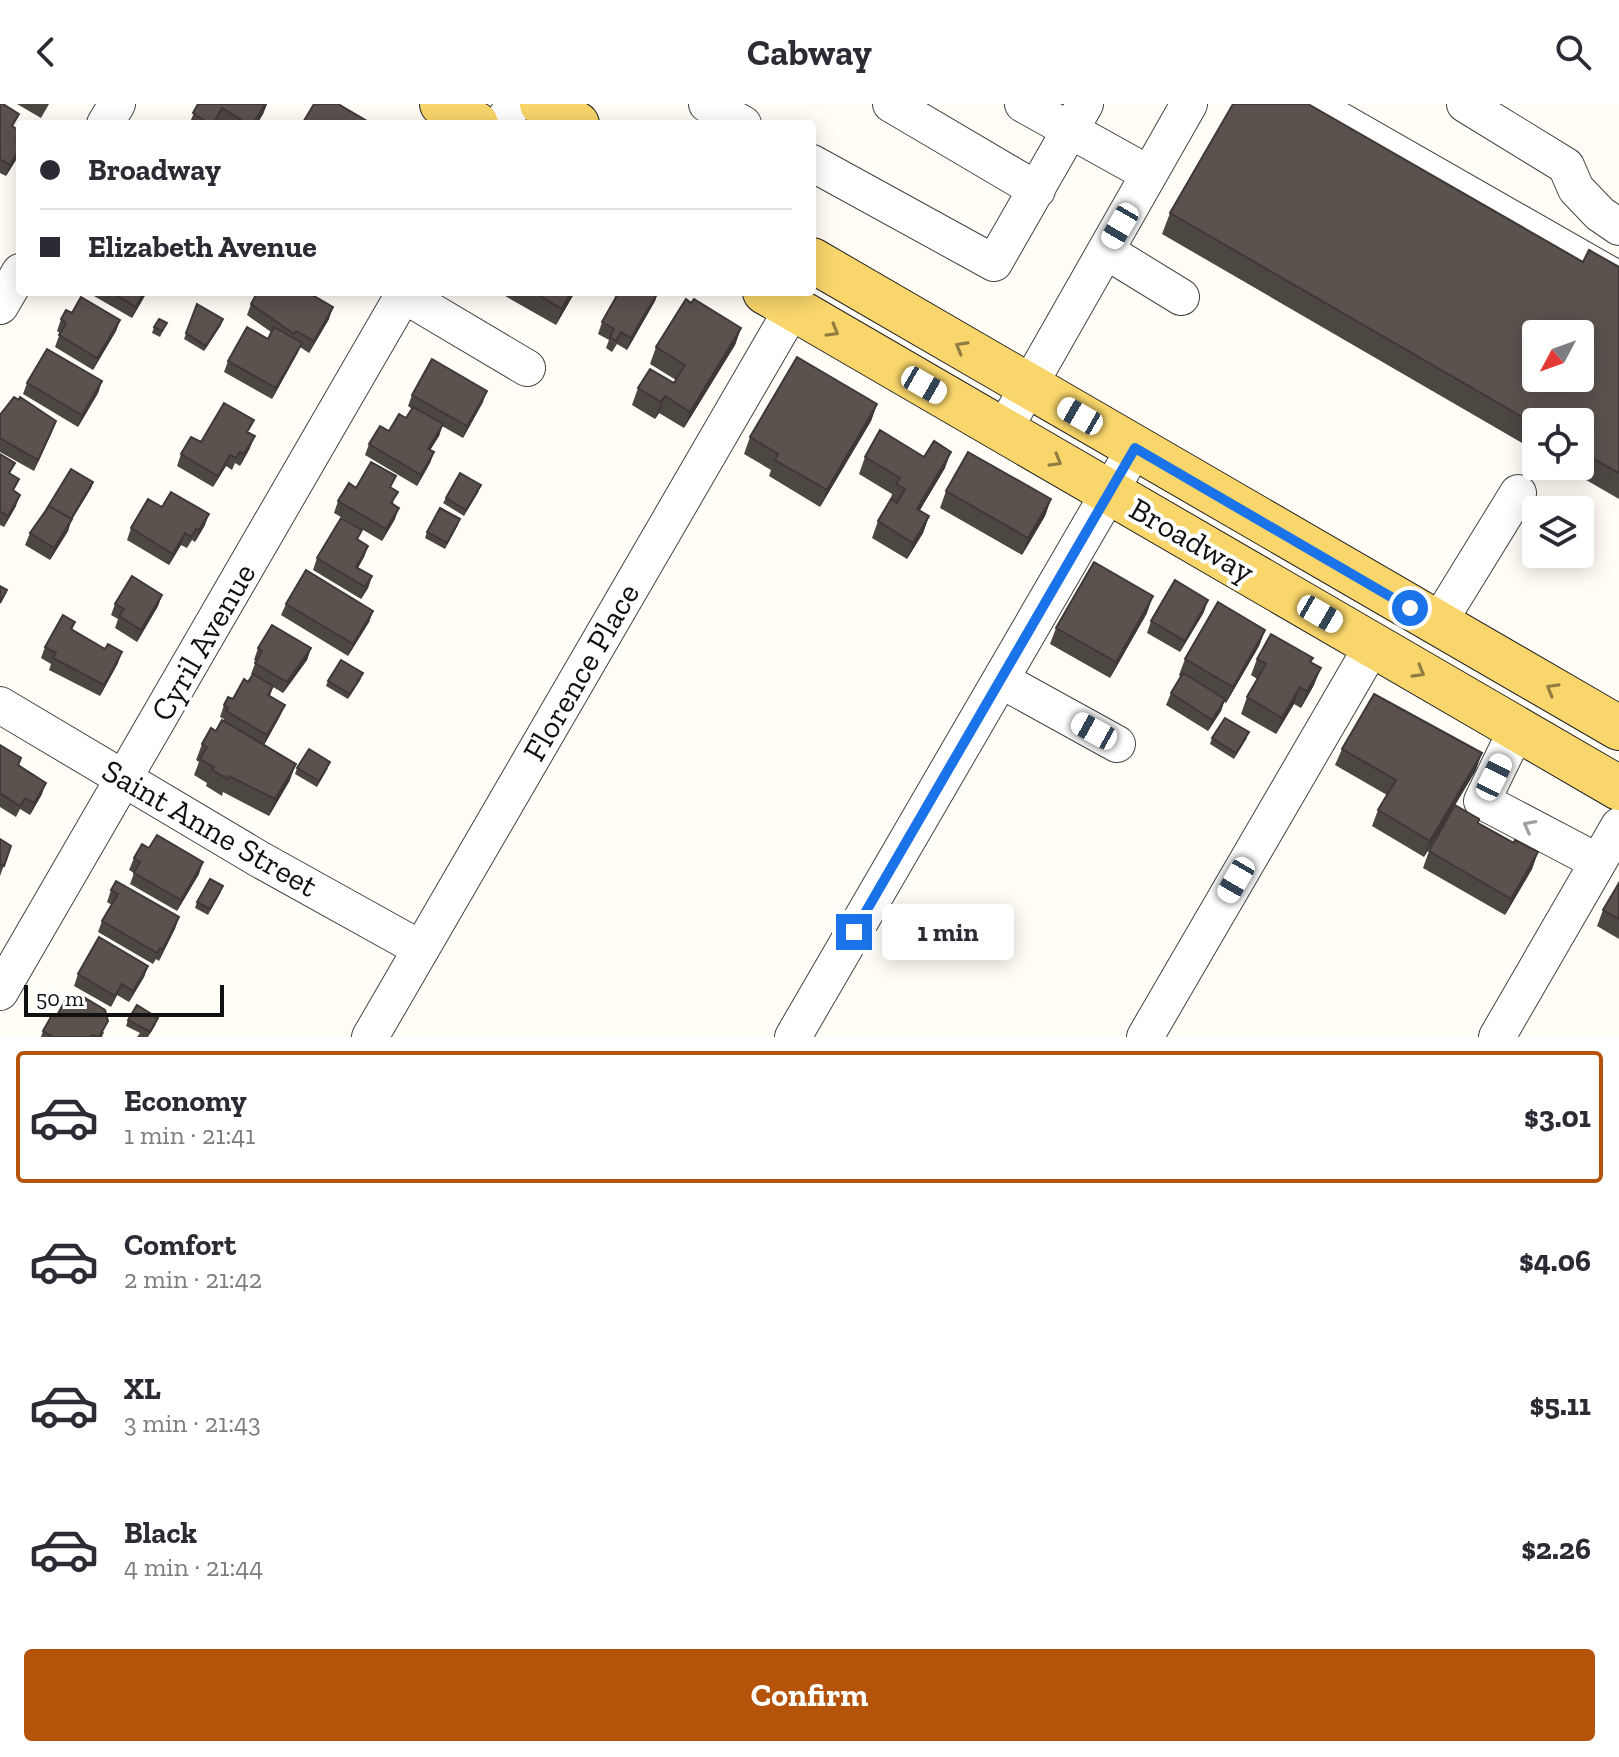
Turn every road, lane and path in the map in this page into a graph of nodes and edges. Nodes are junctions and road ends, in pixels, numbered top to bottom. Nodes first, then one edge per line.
1 (442, 104) edge
2 (542, 104) edge
3 (707, 104) edge
4 (891, 104) edge
5 (1023, 104) edge
6 (1189, 104) edge
7 (1311, 104) edge
8 (1465, 104) edge
9 (1079, 118) edge
10 (469, 120) edge
11 (570, 120) edge
12 (736, 120) edge
13 (816, 165) edge
14 (1149, 174) junction
15 (1037, 190) junction
16 (1619, 227) edge
17 (1106, 251) junction
18 (816, 262) edge
19 (16, 279) edge
20 (1619, 280) edge
21 (403, 296) edge
22 (410, 296) edge
23 (1181, 297) dead end
24 (779, 300) edge
25 (0, 306) edge
26 (527, 368) dead end
27 (1029, 386) junction
28 (1003, 431) junction
29 (1135, 448) junction
30 (1110, 492) junction
31 (1518, 493) dead end
32 (1438, 623) junction
33 (1373, 645) junction
34 (1001, 680) junction
35 (0, 705) edge
36 (1619, 728) edge
37 (1517, 729) junction
38 (1117, 744) dead end
39 (125, 777) junction
40 (1619, 788) edge
41 (1619, 826) edge
42 (1598, 862) junction
43 (421, 949) junction
44 (0, 992) edge
45 (370, 1037) edge
46 (793, 1037) edge
47 (1145, 1037) edge
48 (1497, 1037) edge

1 - 10 main road
2 - 11 main road
3 - 12 street
4 - 15 street
5 - 9 street
6 - 14 street
7 - 20 street
8 - 16 street
9 - 14 street
9 - 15 street
13 - 15 street
14 - 17 street
17 - 23 street
17 - 27 street
27 -> 18 main road, Broadway
19 - 25 street
21 - 39 street, Cyril Avenue
22 - 26 street
24 -> 28 main road, Broadway
24 - 43 street, Florence Place
27 - 28 street
27 - 29 main road, Broadway
28 -> 30 main road, Broadway
29 - 30 street
29 - 32 main road, Broadway
30 - 33 main road, Broadway
30 - 34 street
31 - 32 street
36 -> 32 main road, Broadway
33 -> 37 main road, Broadway
33 - 47 street
34 - 38 street
34 - 46 street
35 - 39 street, Saint Anne Street
37 - 40 main road, Broadway
42 -> 37 street
39 - 43 street, Saint Anne Street
39 - 44 street, Cyril Avenue
41 - 42 street
42 - 48 street
43 - 45 street, Florence Place

